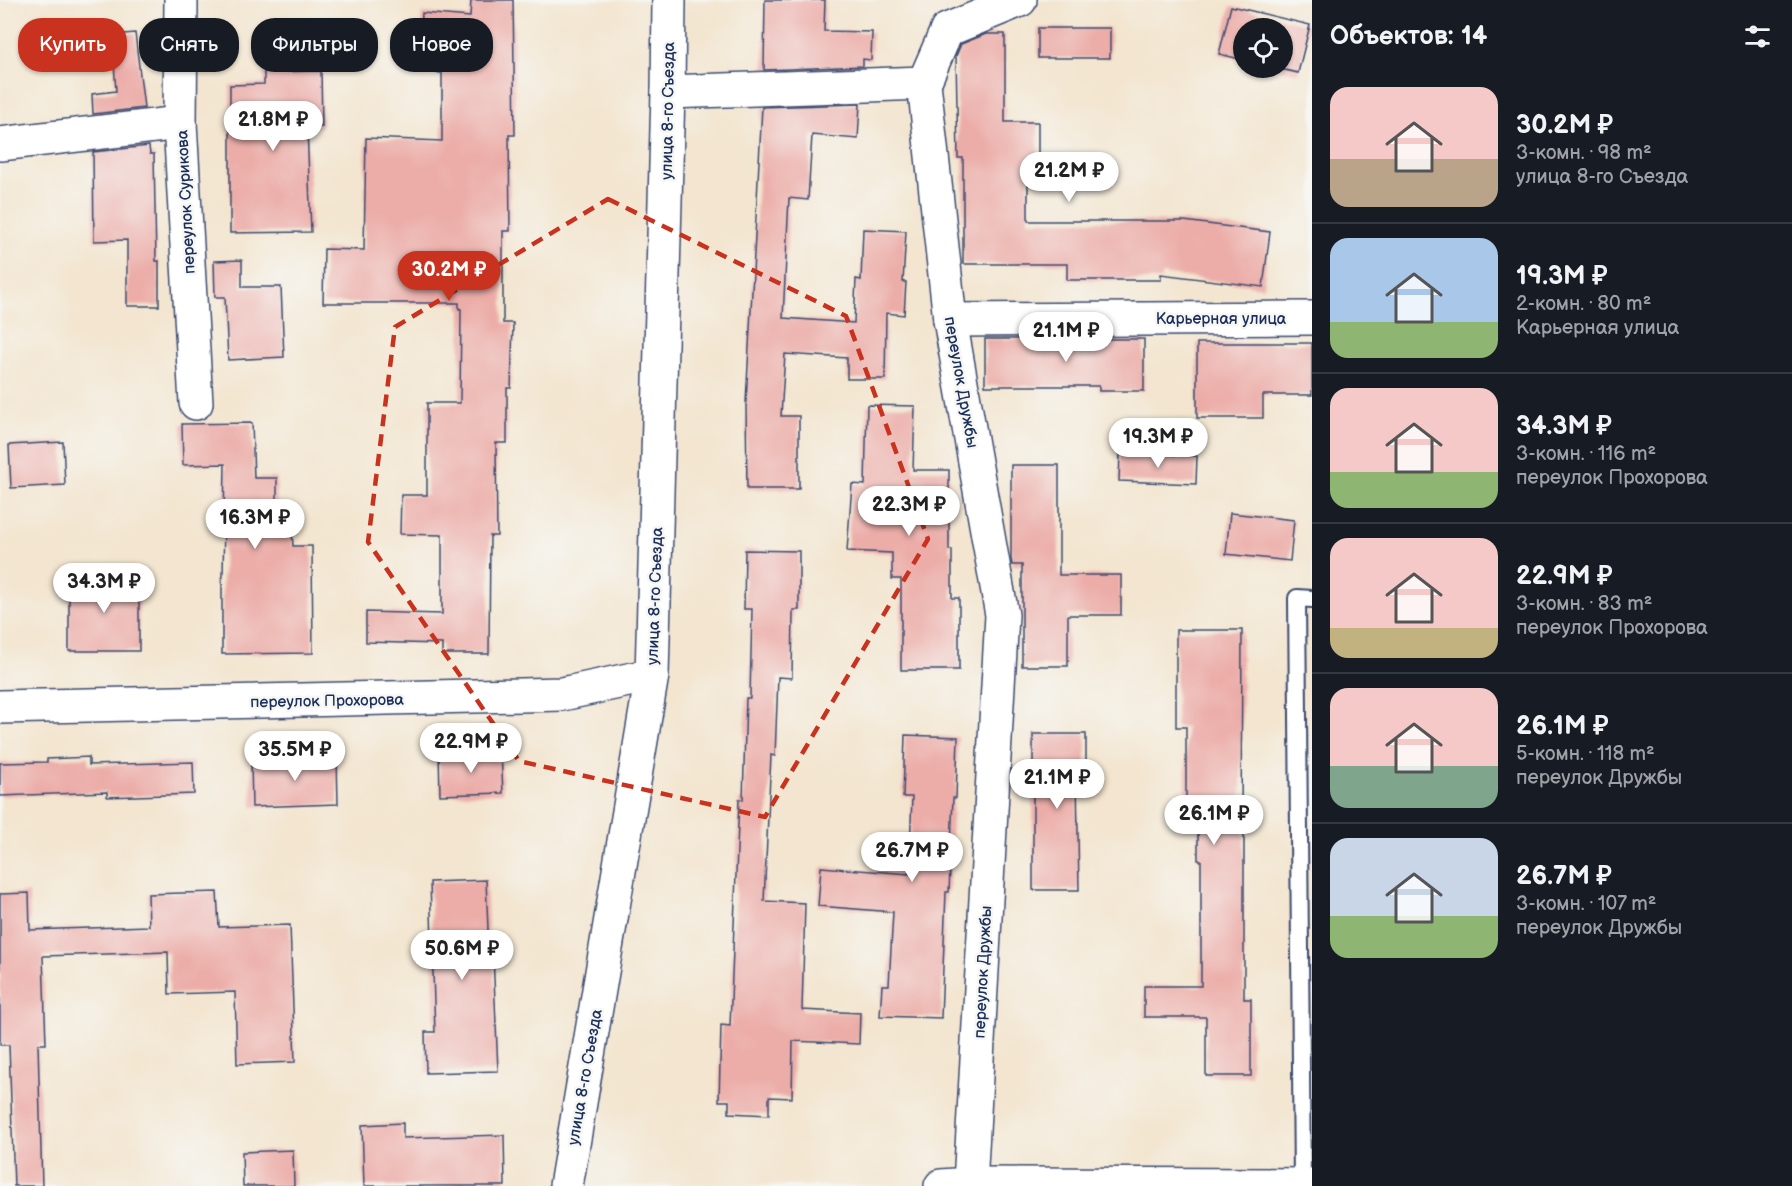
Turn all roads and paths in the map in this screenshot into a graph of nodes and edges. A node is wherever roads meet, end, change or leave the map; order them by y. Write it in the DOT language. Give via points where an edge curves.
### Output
graph roads {
  1 [pos="181,0"];
  2 [pos="669,0"];
  3 [pos="1020,0"];
  4 [pos="924,83"];
  5 [pos="668,92"];
  6 [pos="180,123"];
  7 [pos="0,144"];
  8 [pos="1312,318"];
  9 [pos="951,320"];
  10 [pos="196,403"];
  11 [pos="1312,599"];
  12 [pos="651,675"];
  13 [pos="0,707"];
  14 [pos="956,1185"];
  15 [pos="1307,1185"];
  16 [pos="566,1186"];
  1 -- 6 [label="street, переулок Сурикова"];
  2 -- 5 [label="street, улица 8-го Съезда"];
  3 -- 4 [label="street" via="946,30"];
  4 -- 5 [label="street"];
  4 -- 9 [label="street, переулок Дружбы"];
  5 -- 12 [label="street, улица 8-го Съезда"];
  6 -- 7 [label="street"];
  6 -- 10 [label="street, переулок Сурикова"];
  8 -- 9 [label="street, Карьерная улица"];
  9 -- 14 [label="street, переулок Дружбы" via="1002,615"];
  11 -- 15 [label="lane" via="1297,598"];
  12 -- 13 [label="street, переулок Прохорова" via="562,694"];
  12 -- 16 [label="street, улица 8-го Съезда"];
  14 -- 15 [label="street"];
}
